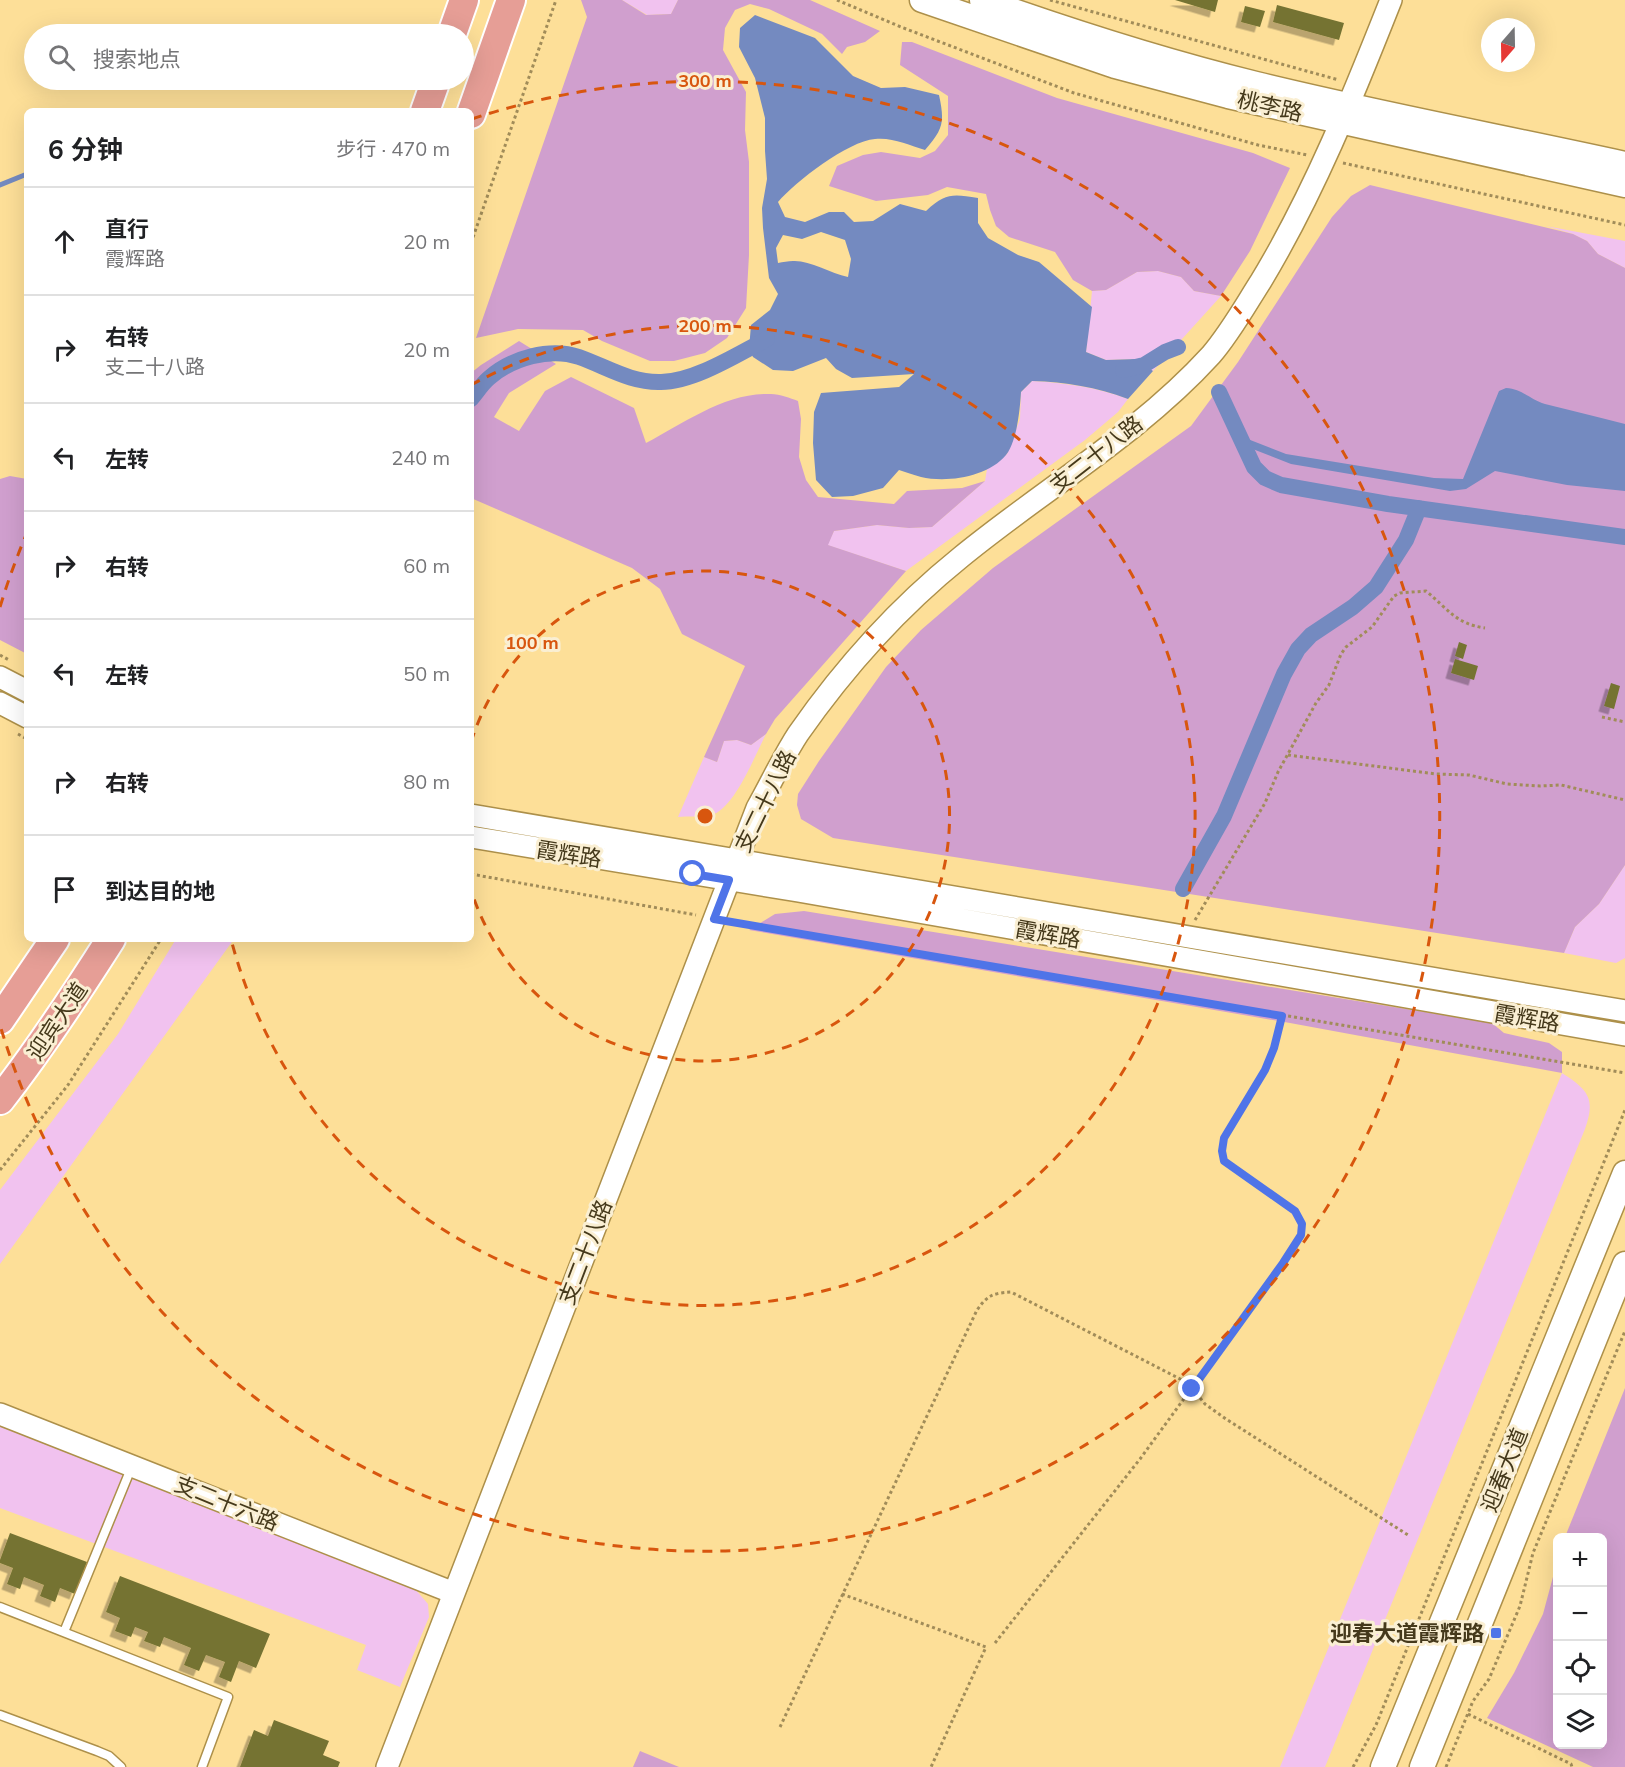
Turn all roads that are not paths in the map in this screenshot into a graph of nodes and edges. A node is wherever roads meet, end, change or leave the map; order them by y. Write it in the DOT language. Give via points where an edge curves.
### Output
graph roads {
  1 [pos="464,0"];
  2 [pos="922,0"];
  3 [pos="982,0"];
  4 [pos="1391,0"];
  5 [pos="510,2"];
  6 [pos="456,24"];
  7 [pos="432,90"];
  8 [pos="1349,103"];
  9 [pos="426,108"];
  10 [pos="473,108"];
  11 [pos="1625,164"];
  12 [pos="1625,185"];
  13 [pos="0,677"];
  14 [pos="24,689"];
  15 [pos="474,815"];
  16 [pos="474,838"];
  17 [pos="737,859"];
  18 [pos="729,880"];
  19 [pos="53,942"];
  20 [pos="109,942"];
  21 [pos="119,942"];
  22 [pos="1625,1011"];
  23 [pos="0,1020"];
  24 [pos="1625,1035"];
  25 [pos="47,1036"];
  26 [pos="0,1100"];
  27 [pos="1623,1183"];
  28 [pos="1625,1264"];
  29 [pos="0,1414"];
  30 [pos="132,1466"];
  31 [pos="454,1593"];
  32 [pos="0,1607"];
  33 [pos="64,1632"];
  34 [pos="0,1714"];
  35 [pos="121,1767"];
  36 [pos="202,1767"];
  37 [pos="387,1767"];
  38 [pos="1383,1767"];
  39 [pos="1422,1767"];
  1 -- 6 [label="highway"];
  2 -- 8 [label="main road, 桃李路" via="1115,66 1228,96"];
  3 -- 8 [label="main road, 桃李路" via="1155,57"];
  4 -- 8 [label="street, 支二十八路"];
  5 -- 10 [label="highway"];
  7 -- 9 [label="highway"];
  8 -- 11 [label="main road, 桃李路"];
  8 -- 12 [label="main road, 桃李路"];
  8 -- 17 [label="street, 支二十八路" via="1280,249 1213,352 1181,387 962,556 890,620 797,735 757,808"];
  13 -- 14 [label="street"];
  15 -- 17 [label="street, 霞辉路"];
  16 -- 18 [label="street, 霞辉路"];
  17 -- 18 [label="street, 支二十八路"];
  17 -- 22 [label="street, 霞辉路"];
  18 -- 24 [label="street, 霞辉路"];
  18 -- 31 [label="street, 支二十八路"];
  19 -- 23 [label="highway, 迎宾大道"];
  20 -- 25 [label="highway, 迎宾大道"];
  21 -- 25 [label="street"];
  25 -- 26 [label="highway, 迎宾大道"];
  27 -- 38 [label="main road, 迎春大道"];
  28 -- 39 [label="main road, 迎春大道"];
  29 -- 30 [label="street, 支二十六路"];
  30 -- 31 [label="street, 支二十六路"];
  30 -- 33 [label="lane"];
  31 -- 37 [label="street, 支二十八路"];
  32 -- 33 [label="lane"];
  33 -- 36 [label="lane" via="228,1697"];
  34 -- 35 [label="lane" via="97,1750"];
}
